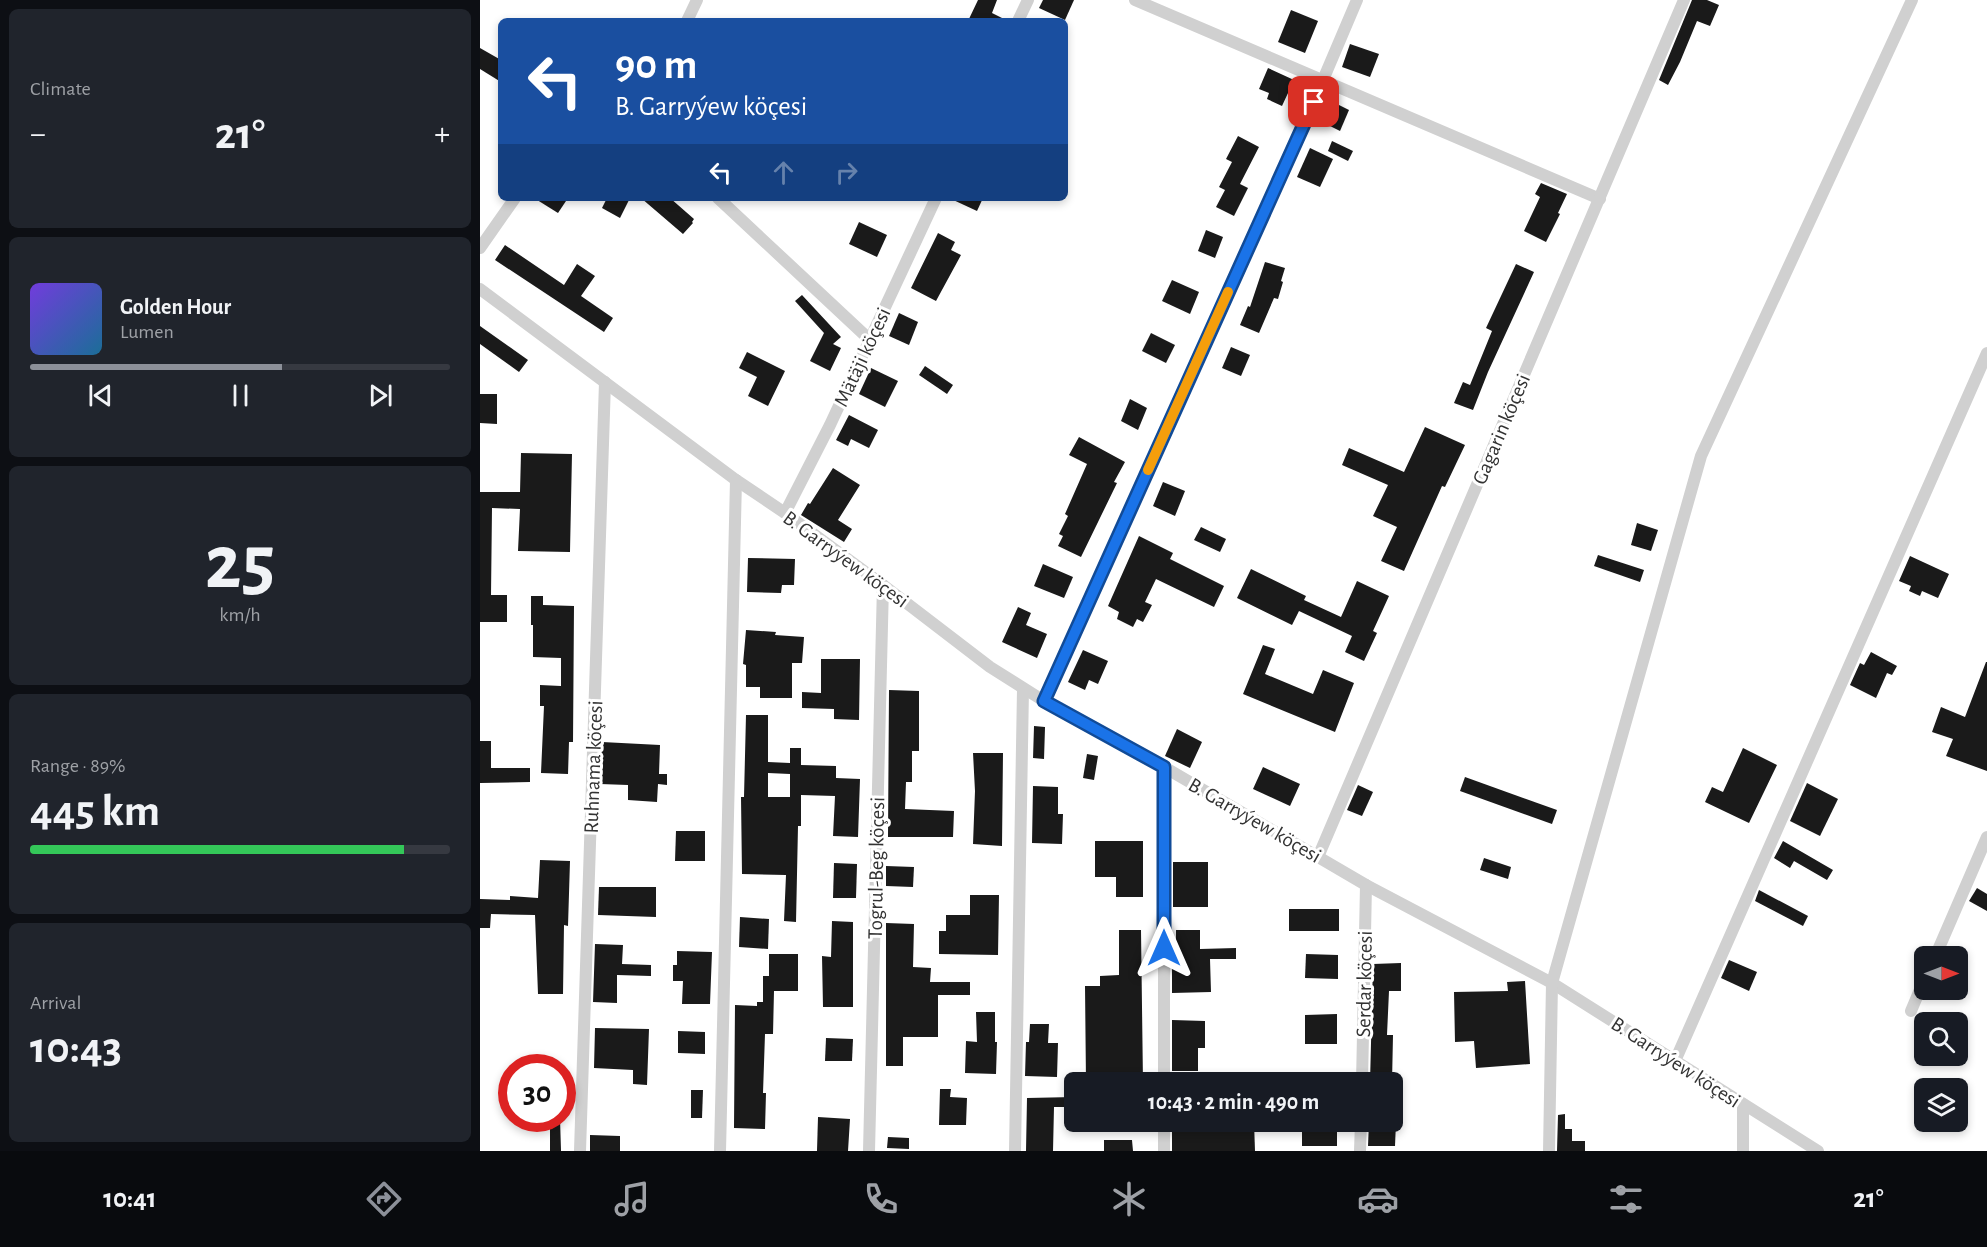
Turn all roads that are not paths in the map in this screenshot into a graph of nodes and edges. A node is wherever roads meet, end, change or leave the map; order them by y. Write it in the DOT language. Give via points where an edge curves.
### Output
graph roads {
  1 [pos="698,0"];
  2 [pos="1028,0"];
  3 [pos="1135,0"];
  4 [pos="1357,0"];
  5 [pos="1684,0"];
  6 [pos="1912,0"];
  7 [pos="689,18"];
  8 [pos="1019,18"];
  9 [pos="1323,80"];
  10 [pos="1600,199"];
  11 [pos="513,201"];
  12 [pos="721,201"];
  13 [pos="935,201"];
  14 [pos="480,248"];
  15 [pos="480,289"];
  16 [pos="870,340"];
  17 [pos="1987,353"];
  18 [pos="605,382"];
  19 [pos="736,480"];
  20 [pos="785,513"];
  21 [pos="884,585"];
  22 [pos="1023,688"];
  23 [pos="1044,701"];
  24 [pos="1164,767"];
  25 [pos="1987,837"];
  26 [pos="1318,857"];
  27 [pos="1366,885"];
  28 [pos="1940,946"];
  29 [pos="1552,983"];
  30 [pos="1916,1000"];
  31 [pos="1911,1011"];
  32 [pos="1675,1060"];
  33 [pos="1164,1072"];
  34 [pos="1362,1072"];
  35 [pos="1743,1104"];
  36 [pos="1164,1132"];
  37 [pos="1361,1132"];
  38 [pos="580,1151"];
  39 [pos="720,1151"];
  40 [pos="869,1151"];
  41 [pos="1015,1151"];
  42 [pos="1164,1151"];
  43 [pos="1360,1151"];
  44 [pos="1549,1151"];
  45 [pos="1743,1151"];
  46 [pos="1818,1151"];
  1 -- 7 [label="street"];
  2 -- 8 [label="street"];
  3 -- 9 [label="street"];
  4 -- 9 [label="street"];
  5 -- 10 [label="street, Gagarin köçesi"];
  6 -- 29 [label="street" via="1701,456"];
  9 -- 10 [label="street"];
  9 -- 23 [label="street"];
  10 -- 26 [label="street, Gagarin köçesi"];
  11 -- 14 [label="street"];
  12 -- 16 [label="street"];
  13 -- 16 [label="street, Mätäji köçesi"];
  15 -- 18 [label="street, B. Garryýew köçesi"];
  16 -- 20 [label="street, Mätäji köçesi"];
  17 -- 32 [label="street"];
  18 -- 19 [label="street, B. Garryýew köçesi"];
  18 -- 38 [label="street, Ruhnama köçesi"];
  19 -- 20 [label="street, B. Garryýew köçesi"];
  19 -- 39 [label="street"];
  20 -- 21 [label="street, B. Garryýew köçesi"];
  21 -- 22 [label="street, B. Garryýew köçesi"];
  21 -- 40 [label="street, Togrul-Beg köçesi"];
  22 -- 23 [label="street, B. Garryýew köçesi"];
  22 -- 41 [label="street"];
  23 -- 24 [label="street, B. Garryýew köçesi"];
  24 -- 26 [label="street, B. Garryýew köçesi"];
  24 -- 33 [label="street"];
  25 -- 28 [label="street"];
  26 -- 27 [label="street, B. Garryýew köçesi"];
  27 -- 29 [label="street, B. Garryýew köçesi"];
  27 -- 34 [label="street, Serdar köçesi"];
  29 -- 32 [label="street, B. Garryýew köçesi"];
  29 -- 44 [label="street"];
  30 -- 31 [label="street"];
  32 -- 35 [label="street, B. Garryýew köçesi"];
  35 -- 45 [label="street"];
  35 -- 46 [label="street, B. Garryýew köçesi"];
  36 -- 42 [label="street"];
  37 -- 43 [label="street"];
}
